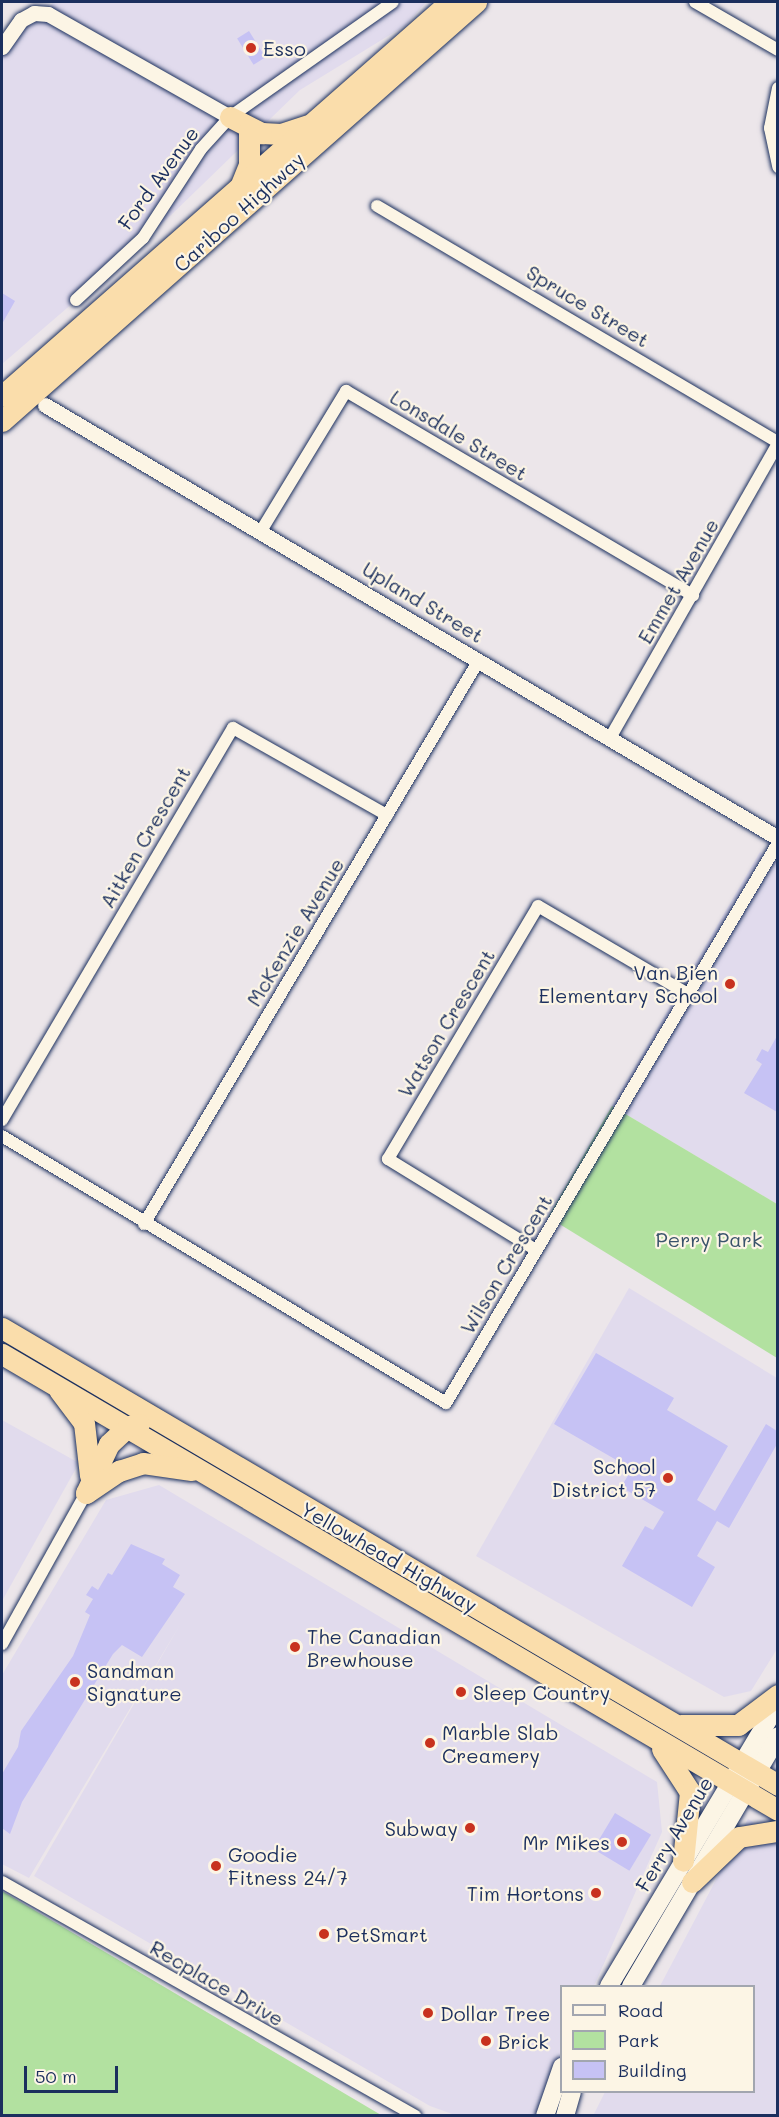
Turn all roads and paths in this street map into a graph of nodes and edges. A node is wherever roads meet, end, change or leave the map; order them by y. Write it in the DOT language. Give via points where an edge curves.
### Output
graph roads {
  1 [pos="393,2"];
  2 [pos="450,2"];
  3 [pos="476,2"];
  4 [pos="695,2"];
  5 [pos="2,47"];
  6 [pos="777,50"];
  7 [pos="777,88"];
  8 [pos="230,117"];
  9 [pos="314,123"];
  10 [pos="249,130"];
  11 [pos="777,167"];
  12 [pos="236,194"];
  13 [pos="377,206"];
  14 [pos="76,300"];
  15 [pos="2,396"];
  16 [pos="45,405"];
  17 [pos="2,421"];
  18 [pos="777,443"];
  19 [pos="261,531"];
  20 [pos="693,596"];
  21 [pos="479,660"];
  22 [pos="610,738"];
  23 [pos="387,815"];
  24 [pos="777,840"];
  25 [pos="688,994"];
  26 [pos="2,1120"];
  27 [pos="2,1136"];
  28 [pos="144,1224"];
  29 [pos="536,1250"];
  30 [pos="2,1328"];
  31 [pos="2,1354"];
  32 [pos="54,1382"];
  33 [pos="128,1426"];
  34 [pos="194,1443"];
  35 [pos="210,1475"];
  36 [pos="88,1486"];
  37 [pos="2,1644"];
  38 [pos="777,1695"];
  39 [pos="777,1704"];
  40 [pos="676,1725"];
  41 [pos="777,1736"];
  42 [pos="652,1738"];
  43 [pos="749,1768"];
  44 [pos="777,1785"];
  45 [pos="738,1787"];
  46 [pos="777,1810"];
  47 [pos="777,1830"];
  48 [pos="683,1861"];
  49 [pos="2,1882"];
  50 [pos="692,1882"];
  51 [pos="610,1985"];
  52 [pos="632,1985"];
  53 [pos="560,2070"];
  54 [pos="571,2093"];
  55 [pos="415,2115"];
  56 [pos="544,2115"];
  57 [pos="565,2115"];
  1 -- 8 [label="street, Ford Avenue"];
  2 -- 9 [label="highway, Cariboo Highway"];
  3 -- 17 [label="highway, Cariboo Highway"];
  4 -- 6 [label="street"];
  5 -- 8 [label="street" via="11,31 34,13 59,20"];
  7 -- 11 [label="street" via="770,128"];
  8 -- 10 [label="highway"];
  8 -- 14 [label="street, Ford Avenue" via="201,149 142,238"];
  9 -- 10 [label="highway" via="281,134"];
  9 -- 12 [label="highway, Cariboo Highway"];
  10 -- 12 [label="highway" via="249,165"];
  12 -- 15 [label="highway, Cariboo Highway"];
  13 -- 18 [label="street, Spruce Street"];
  16 -- 19 [label="street, Upland Street"];
  18 -- 20 [label="street, Emmet Avenue"];
  19 -- 20 [label="street, Lonsdale Street" via="346,391"];
  19 -- 21 [label="street, Upland Street"];
  20 -- 22 [label="street, Emmet Avenue"];
  21 -- 22 [label="street, Upland Street"];
  21 -- 23 [label="street, McKenzie Avenue"];
  22 -- 24 [label="street, Upland Street"];
  23 -- 26 [label="street, Aitken Crescent" via="233,728"];
  23 -- 28 [label="street, McKenzie Avenue"];
  24 -- 25 [label="street, Wilson Crescent"];
  25 -- 29 [label="street, Wilson Crescent"];
  25 -- 29 [label="street, Watson Crescent" via="538,906 388,1159"];
  27 -- 28 [label="street"];
  28 -- 29 [label="street, Wilson Crescent" via="446,1403"];
  30 -- 34 [label="highway, Yellowhead Highway"];
  31 -- 32 [label="highway, Yellowhead Highway"];
  32 -- 33 [label="highway, Yellowhead Highway"];
  32 -- 36 [label="highway" via="84,1423"];
  33 -- 34 [label="highway" via="143,1424"];
  33 -- 35 [label="highway, Yellowhead Highway"];
  33 -- 36 [label="highway" via="109,1444"];
  34 -- 40 [label="highway, Yellowhead Highway"];
  35 -- 36 [label="highway" via="143,1463"];
  35 -- 42 [label="highway, Yellowhead Highway"];
  36 -- 37 [label="street"];
  38 -- 40 [label="highway" via="738,1725"];
  39 -- 43 [label="main road, Ferry Avenue"];
  40 -- 43 [label="highway, Yellowhead Highway"];
  41 -- 43 [label="main road, Ferry Avenue"];
  42 -- 45 [label="highway, Yellowhead Highway"];
  42 -- 48 [label="highway" via="681,1770 690,1792"];
  43 -- 44 [label="highway, Yellowhead Highway"];
  43 -- 45 [label="main road, Ferry Avenue"];
  45 -- 46 [label="highway, Yellowhead Highway"];
  45 -- 48 [label="main road, Ferry Avenue"];
  45 -- 50 [label="main road, Ferry Avenue"];
  47 -- 50 [label="highway" via="739,1836"];
  48 -- 51 [label="main road, Ferry Avenue"];
  49 -- 55 [label="street, Recplace Drive"];
  50 -- 52 [label="main road, Ferry Avenue"];
  53 -- 56 [label="main road"];
  54 -- 57 [label="main road"];
}
